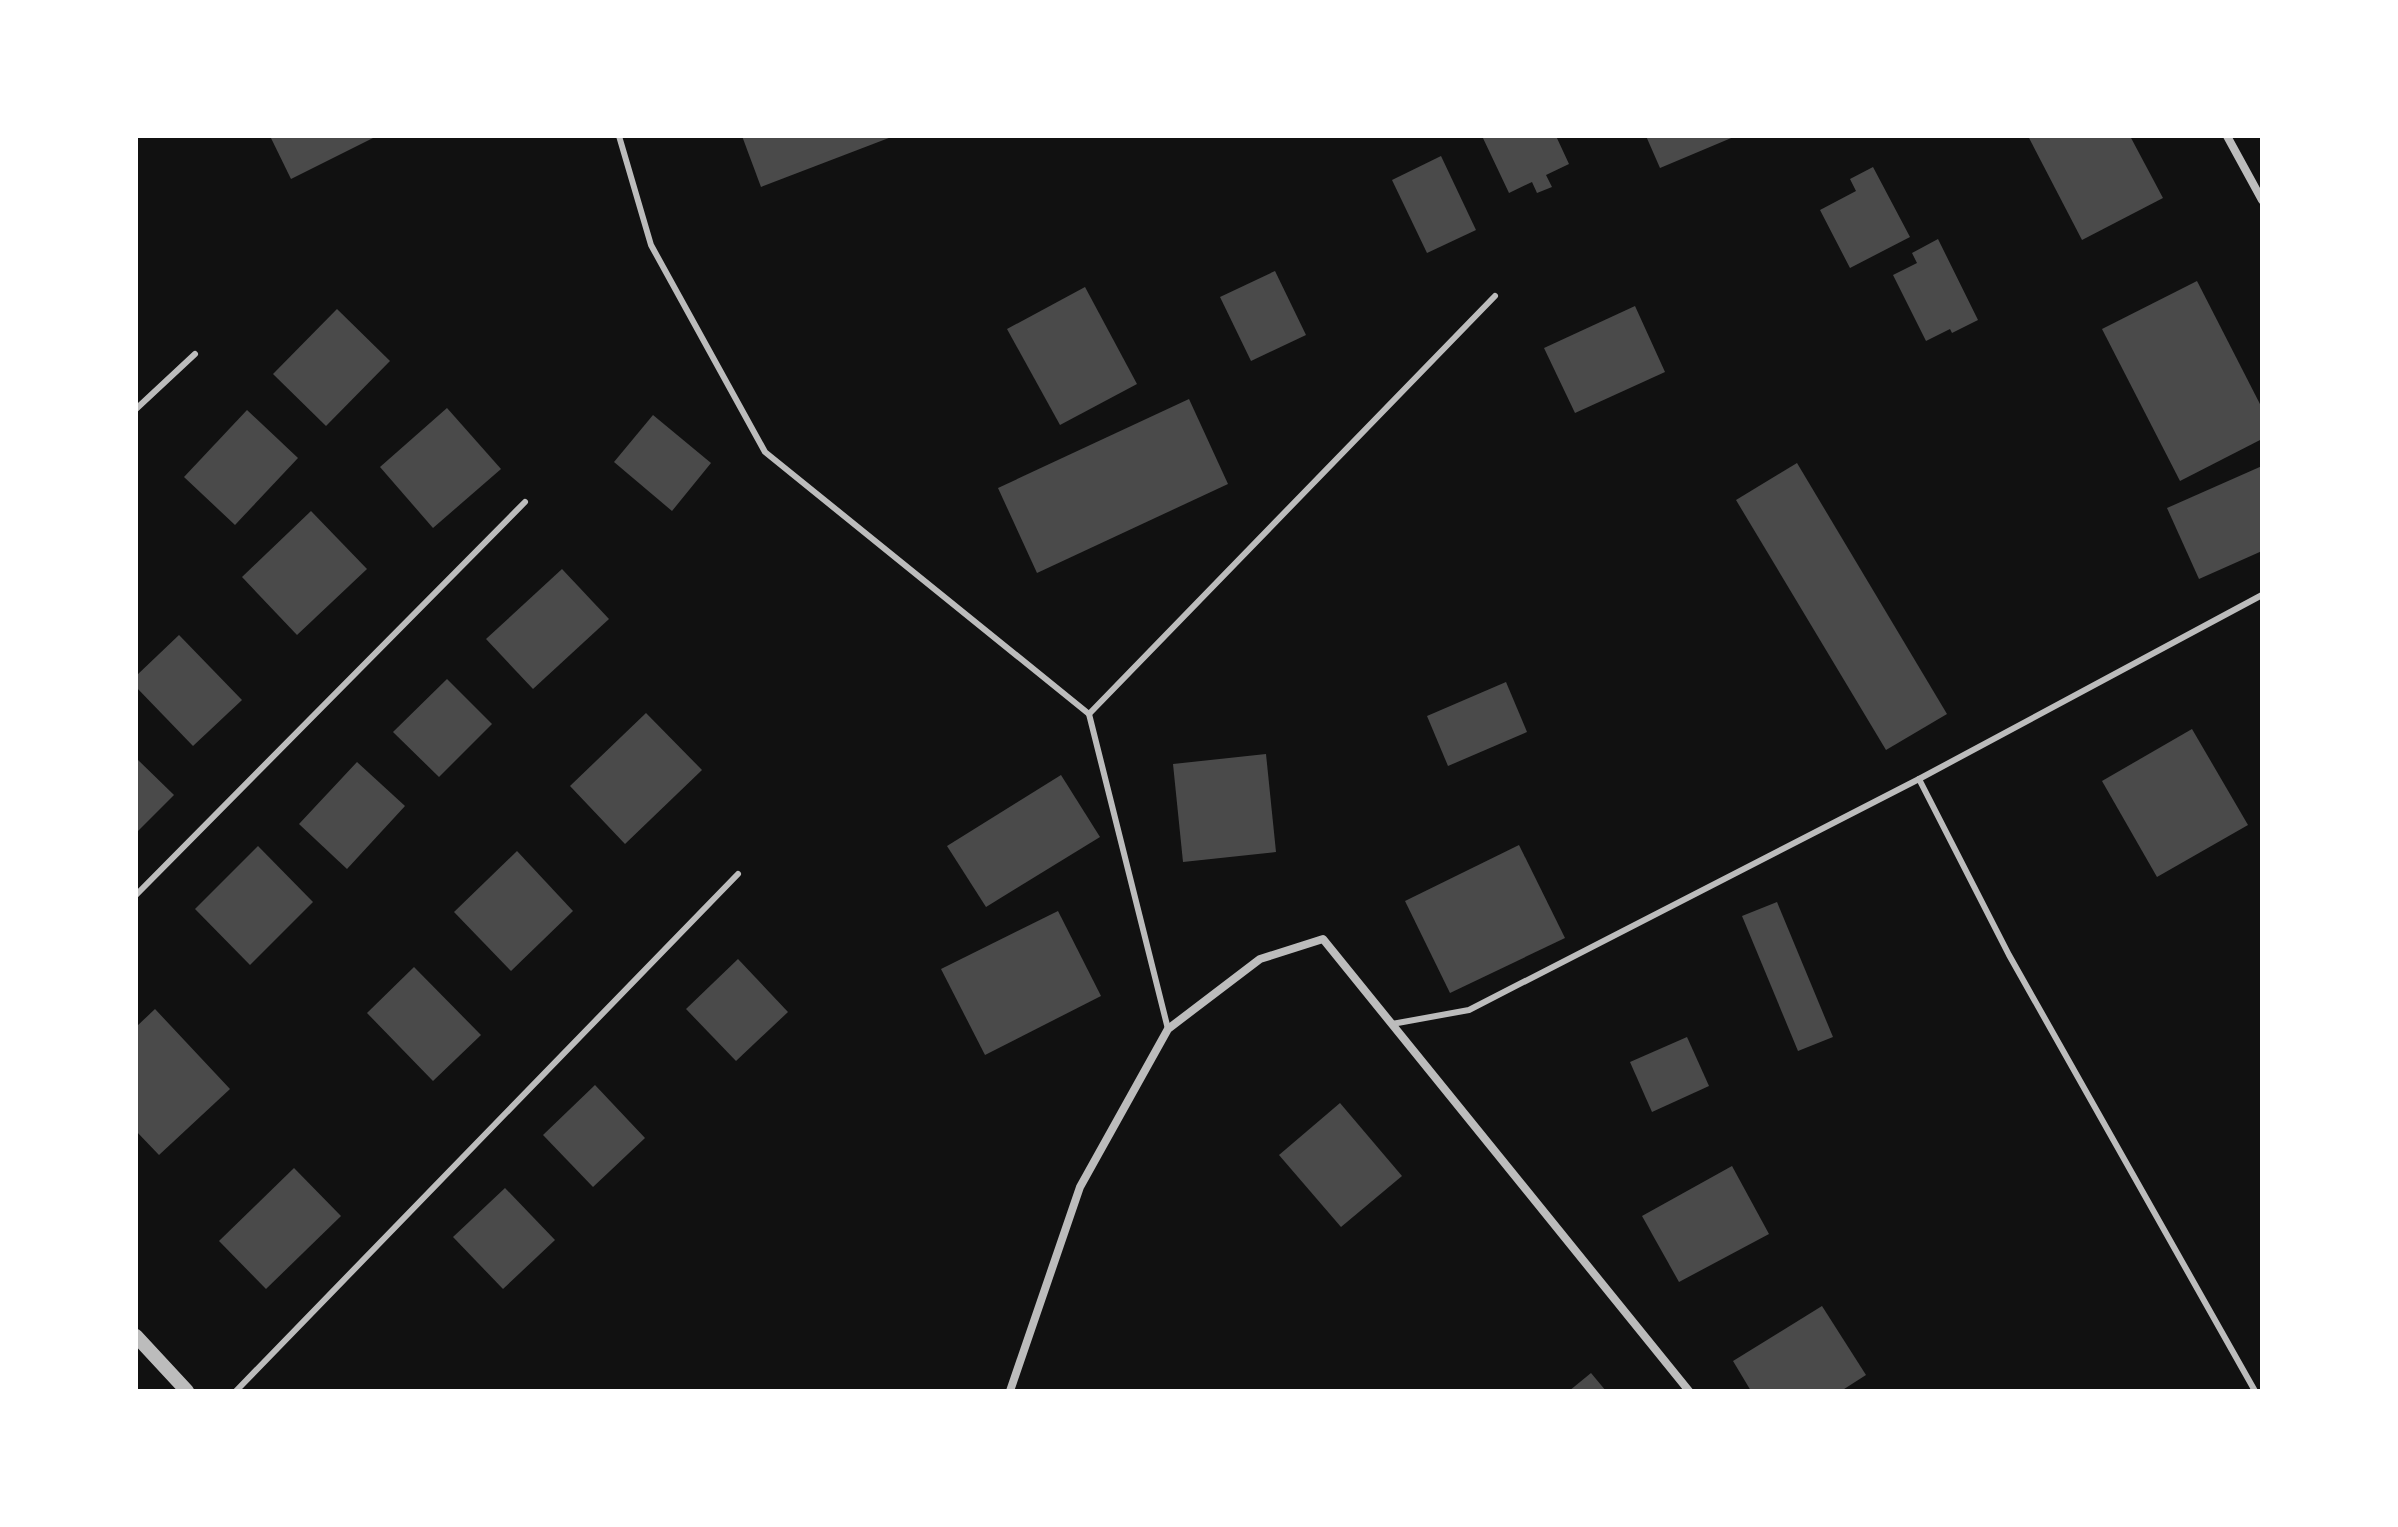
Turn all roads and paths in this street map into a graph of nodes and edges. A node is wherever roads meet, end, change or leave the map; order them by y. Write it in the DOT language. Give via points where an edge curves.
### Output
graph roads {
  1 [pos="619,136"];
  2 [pos="2227,136"];
  3 [pos="2262,200"];
  4 [pos="1495,296"];
  5 [pos="195,354"];
  6 [pos="136,409"];
  7 [pos="525,502"];
  8 [pos="2262,595"];
  9 [pos="1089,714"];
  10 [pos="1919,779"];
  11 [pos="738,874"];
  12 [pos="136,895"];
  13 [pos="1392,1024"];
  14 [pos="1168,1029"];
  15 [pos="136,1336"];
  16 [pos="187,1391"];
  17 [pos="236,1391"];
  18 [pos="1010,1391"];
  19 [pos="1689,1391"];
  20 [pos="2255,1391"];
  1 -- 9 [label="lane" via="651,245 765,452"];
  2 -- 3 [label="street"];
  4 -- 9 [label="lane"];
  5 -- 6 [label="lane"];
  7 -- 12 [label="lane"];
  8 -- 10 [label="lane"];
  9 -- 14 [label="lane"];
  10 -- 13 [label="lane" via="1469,1010"];
  10 -- 20 [label="lane" via="2009,955"];
  11 -- 17 [label="lane"];
  13 -- 14 [label="street" via="1323,939 1260,959"];
  13 -- 19 [label="street"];
  14 -- 18 [label="street" via="1080,1187"];
  15 -- 16 [label="street"];
}
